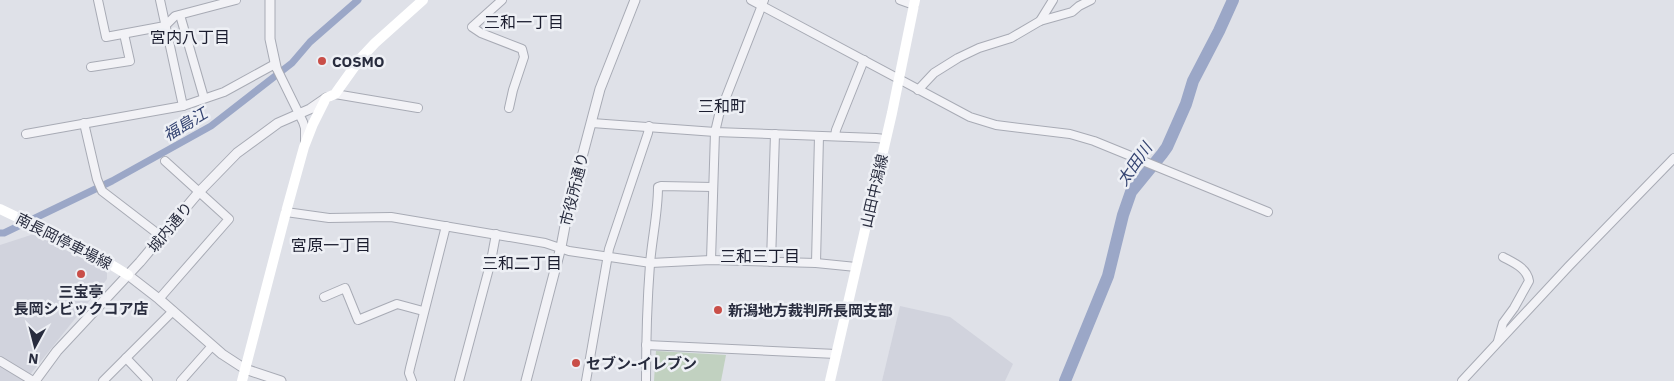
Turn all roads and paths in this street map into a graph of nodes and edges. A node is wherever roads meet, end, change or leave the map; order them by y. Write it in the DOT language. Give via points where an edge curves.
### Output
graph roads {
  1 [pos="98,0"];
  2 [pos="160,0"];
  3 [pos="236,0"];
  4 [pos="270,0"];
  5 [pos="423,0"];
  6 [pos="502,0"];
  7 [pos="635,0"];
  8 [pos="752,0"];
  9 [pos="900,0"];
  10 [pos="1053,0"];
  11 [pos="1091,0"];
  12 [pos="763,3"];
  13 [pos="914,3"];
  14 [pos="180,14"];
  15 [pos="1040,21"];
  16 [pos="165,26"];
  17 [pos="124,34"];
  18 [pos="864,60"];
  19 [pos="276,65"];
  20 [pos="90,67"];
  21 [pos="899,78"];
  22 [pos="918,90"];
  23 [pos="330,96"];
  24 [pos="204,98"];
  25 [pos="183,106"];
  26 [pos="418,108"];
  27 [pos="509,108"];
  28 [pos="298,113"];
  29 [pos="592,123"];
  30 [pos="84,124"];
  31 [pos="649,126"];
  32 [pos="715,132"];
  33 [pos="26,134"];
  34 [pos="775,134"];
  35 [pos="819,136"];
  36 [pos="835,136"];
  37 [pos="885,139"];
  38 [pos="304,147"];
  39 [pos="1674,158"];
  40 [pos="165,161"];
  41 [pos="713,187"];
  42 [pos="199,192"];
  43 [pos="0,209"];
  44 [pos="286,212"];
  45 [pos="1268,212"];
  46 [pos="446,226"];
  47 [pos="496,234"];
  48 [pos="162,237"];
  49 [pos="560,247"];
  50 [pos="608,257"];
  51 [pos="1504,258"];
  52 [pos="711,260"];
  53 [pos="650,262"];
  54 [pos="771,262"];
  55 [pos="816,264"];
  56 [pos="856,267"];
  57 [pos="128,275"];
  58 [pos="324,297"];
  59 [pos="159,298"];
  60 [pos="424,310"];
  61 [pos="173,311"];
  62 [pos="1498,344"];
  63 [pos="646,345"];
  64 [pos="212,346"];
  65 [pos="836,354"];
  66 [pos="126,358"];
  67 [pos="0,361"];
  68 [pos="245,369"];
  69 [pos="34,381"];
  70 [pos="103,381"];
  71 [pos="148,381"];
  72 [pos="181,381"];
  73 [pos="242,381"];
  74 [pos="281,381"];
  75 [pos="412,381"];
  76 [pos="459,381"];
  77 [pos="526,381"];
  78 [pos="586,381"];
  79 [pos="646,381"];
  80 [pos="830,381"];
  81 [pos="1462,381"];
  1 -- 17 [label="street" via="106,37"];
  2 -- 16 [label="street"];
  3 -- 14 [label="street"];
  4 -- 19 [label="street" via="270,39"];
  5 -- 23 [label="main road" via="375,43"];
  6 -- 27 [label="street" via="472,27 481,34 522,49 524,57"];
  7 -- 29 [label="street, 市役所通り" via="600,88"];
  8 -- 12 [label="street"];
  9 -- 13 [label="street"];
  10 -- 15 [label="street"];
  11 -- 15 [label="street" via="1072,12"];
  12 -- 18 [label="street"];
  12 -- 32 [label="street"];
  13 -- 21 [label="main road, 山田中潟線"];
  14 -- 16 [label="street"];
  14 -- 24 [label="street"];
  15 -- 22 [label="street" via="1011,38 958,58 934,73"];
  16 -- 17 [label="street"];
  16 -- 25 [label="street"];
  17 -- 20 [label="street" via="130,61"];
  18 -- 21 [label="street"];
  18 -- 36 [label="street"];
  19 -- 24 [label="street" via="224,92"];
  19 -- 28 [label="street"];
  21 -- 22 [label="street"];
  21 -- 37 [label="main road, 山田中潟線"];
  22 -- 45 [label="street" via="970,118 1070,134 1110,147"];
  23 -- 26 [label="street"];
  23 -- 28 [label="street, 城内通り"];
  23 -- 38 [label="main road"];
  24 -- 25 [label="street"];
  25 -- 30 [label="street"];
  28 -- 38 [label="street" via="305,128"];
  28 -- 42 [label="street, 城内通り" via="237,152"];
  29 -- 31 [label="street"];
  29 -- 49 [label="street, 市役所通り"];
  30 -- 33 [label="street"];
  30 -- 48 [label="street" via="102,191"];
  31 -- 32 [label="street"];
  31 -- 50 [label="street"];
  32 -- 34 [label="street"];
  32 -- 41 [label="street"];
  34 -- 35 [label="street"];
  34 -- 54 [label="street"];
  35 -- 36 [label="street"];
  35 -- 55 [label="street"];
  36 -- 37 [label="street"];
  37 -- 56 [label="main road, 山田中潟線"];
  38 -- 44 [label="main road"];
  39 -- 62 [label="street"];
  40 -- 42 [label="street"];
  41 -- 52 [label="street"];
  41 -- 53 [label="street" via="658,187"];
  42 -- 48 [label="street, 城内通り"];
  42 -- 59 [label="street" via="229,219"];
  43 -- 57 [label="main road, 南長岡停車場線" via="92,253"];
  44 -- 46 [label="street" via="329,218 391,217"];
  44 -- 68 [label="main road"];
  46 -- 47 [label="street"];
  46 -- 60 [label="street"];
  47 -- 49 [label="street"];
  47 -- 76 [label="street"];
  48 -- 57 [label="street, 城内通り"];
  49 -- 50 [label="street"];
  49 -- 77 [label="street, 市役所通り"];
  50 -- 53 [label="street"];
  50 -- 78 [label="street"];
  51 -- 62 [label="street" via="1523,270 1530,280 1502,323"];
  52 -- 53 [label="street"];
  52 -- 54 [label="street"];
  53 -- 63 [label="street"];
  54 -- 55 [label="street"];
  55 -- 56 [label="street"];
  56 -- 65 [label="main road, 山田中潟線"];
  57 -- 59 [label="street"];
  57 -- 69 [label="street, 城内通り"];
  58 -- 60 [label="street" via="345,288 358,320 396,304"];
  59 -- 61 [label="street"];
  60 -- 75 [label="street" via="409,373"];
  61 -- 64 [label="street"];
  61 -- 66 [label="street"];
  62 -- 81 [label="street"];
  63 -- 65 [label="street"];
  63 -- 79 [label="street"];
  64 -- 68 [label="street"];
  64 -- 72 [label="street"];
  65 -- 80 [label="main road, 山田中潟線"];
  66 -- 70 [label="street"];
  66 -- 71 [label="street"];
  67 -- 69 [label="street"];
  68 -- 73 [label="main road"];
  68 -- 74 [label="street"];
}
